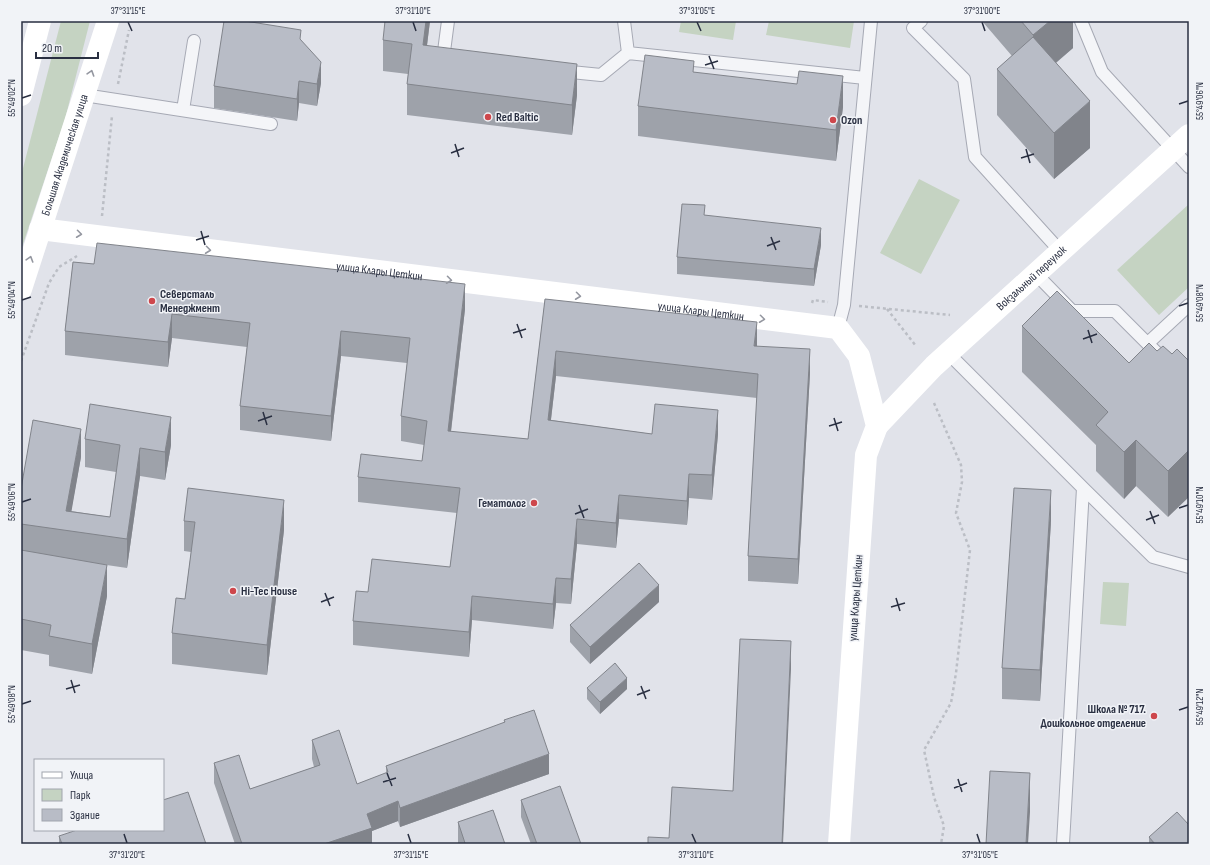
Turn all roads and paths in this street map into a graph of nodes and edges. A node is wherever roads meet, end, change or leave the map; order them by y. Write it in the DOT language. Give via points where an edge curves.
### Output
graph roads {
  1 [pos="40,21"];
  2 [pos="108,21"];
  3 [pos="448,21"];
  4 [pos="624,21"];
  5 [pos="871,21"];
  6 [pos="1081,21"];
  7 [pos="914,23"];
  8 [pos="130,28"];
  9 [pos="194,41"];
  10 [pos="628,53"];
  11 [pos="459,60"];
  12 [pos="546,70"];
  13 [pos="865,78"];
  14 [pos="21,95"];
  15 [pos="84,95"];
  16 [pos="115,100"];
  17 [pos="183,110"];
  18 [pos="271,124"];
  19 [pos="1189,135"];
  20 [pos="1173,150"];
  21 [pos="1189,167"];
  22 [pos="40,229"];
  23 [pos="100,237"];
  24 [pos="1061,252"];
  25 [pos="84,254"];
  26 [pos="1036,274"];
  27 [pos="21,289"];
  28 [pos="844,305"];
  29 [pos="1189,305"];
  30 [pos="886,309"];
  31 [pos="950,315"];
  32 [pos="810,324"];
  33 [pos="838,328"];
  34 [pos="1148,343"];
  35 [pos="916,346"];
  36 [pos="948,354"];
  37 [pos="21,361"];
  38 [pos="1168,364"];
  39 [pos="934,403"];
  40 [pos="877,426"];
  41 [pos="1083,488"];
  42 [pos="1189,567"];
  43 [pos="839,844"];
  44 [pos="941,844"];
  45 [pos="1063,844"];
  1 -- 14 [label="street"];
  15 -- 2 [label="street, Большая Академическая улица, one-way"];
  3 -- 11 [label="lane" via="443,59"];
  4 -- 10 [label="lane"];
  5 -- 13 [label="lane"];
  6 -- 20 [label="lane" via="1102,72"];
  7 -- 24 [label="lane" via="964,79 975,157"];
  8 -- 16 [label="path"];
  9 -- 17 [label="lane"];
  10 -- 12 [label="lane" via="601,75"];
  10 -- 13 [label="lane"];
  13 -- 28 [label="lane"];
  15 -- 16 [label="lane"];
  15 -- 22 [label="street, Большая Академическая улица"];
  16 -- 17 [label="lane"];
  16 -- 23 [label="path" via="110,121"];
  17 -- 18 [label="lane"];
  19 -- 20 [label="street, Вокзальный переулок"];
  20 -- 21 [label="lane"];
  20 -- 24 [label="street, Вокзальный переулок"];
  22 -- 23 [label="street, улица Клары Цеткин, one-way"];
  27 -- 22 [label="street, Большая Академическая улица, one-way"];
  23 -- 32 [label="street, улица Клары Цеткин, one-way"];
  24 -- 26 [label="street, Вокзальный переулок"];
  25 -- 37 [label="path" via="59,266 49,283"];
  26 -- 34 [label="lane" via="1072,311 1115,311"];
  26 -- 36 [label="street, Вокзальный переулок"];
  28 -- 30 [label="path"];
  28 -- 32 [label="path" via="812,300"];
  28 -- 33 [label="lane"];
  29 -- 34 [label="lane"];
  30 -- 31 [label="path"];
  30 -- 35 [label="path"];
  32 -- 33 [label="street, улица Клары Цеткин"];
  33 -- 40 [label="street" via="859,356"];
  34 -- 38 [label="lane"];
  36 -- 40 [label="street, Вокзальный переулок"];
  36 -- 41 [label="lane"];
  39 -- 44 [label="path" via="961,465 962,482 956,513 970,550 951,703 924,750 934,797 944,826"];
  40 -- 43 [label="street, улица Клары Цеткин" via="866,455"];
  41 -- 42 [label="lane" via="1153,557"];
  41 -- 45 [label="lane"];
}
